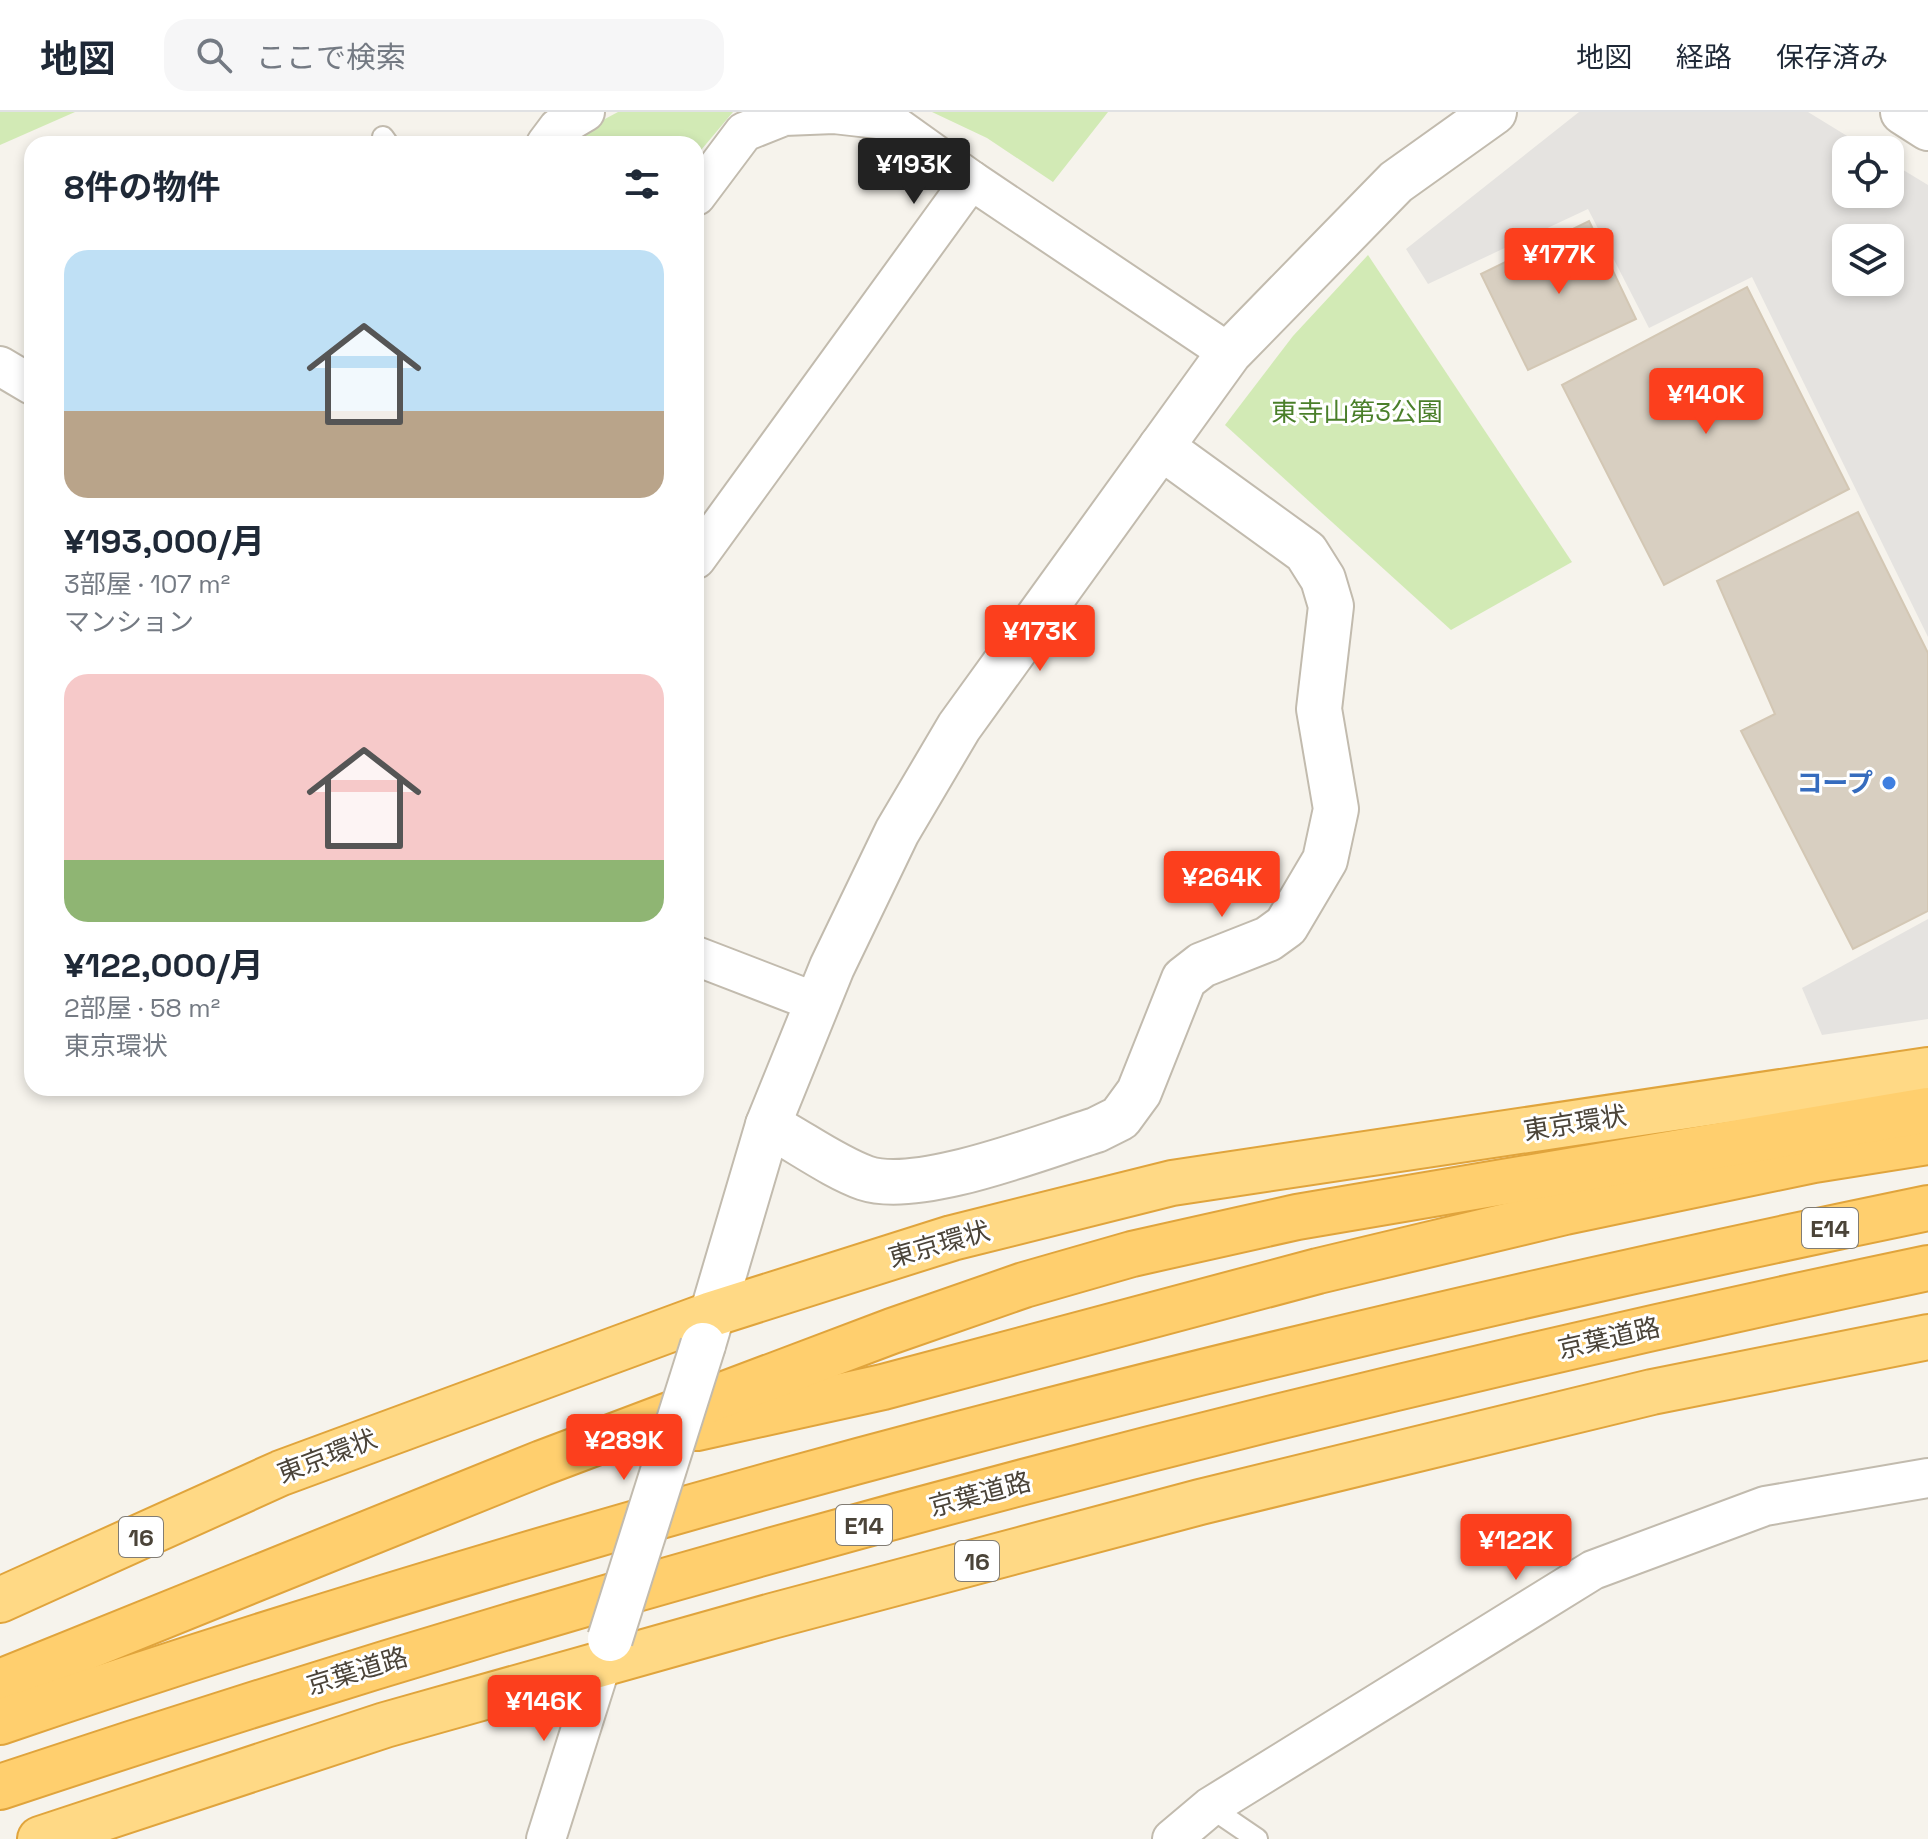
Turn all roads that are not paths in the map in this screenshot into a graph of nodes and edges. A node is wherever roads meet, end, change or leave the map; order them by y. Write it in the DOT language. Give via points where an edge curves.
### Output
graph roads {
  1 [pos="585,112"];
  2 [pos="1494,112"];
  3 [pos="1903,112"];
  4 [pos="1928,128"];
  5 [pos="552,136"];
  6 [pos="971,180"];
  7 [pos="704,185"];
  8 [pos="1229,353"];
  9 [pos="0,366"];
  10 [pos="24,380"];
  11 [pos="1161,447"];
  12 [pos="704,548"];
  13 [pos="704,959"];
  14 [pos="818,1003"];
  15 [pos="1928,1070"];
  16 [pos="1928,1110"];
  17 [pos="768,1125"];
  18 [pos="1928,1142"];
  19 [pos="1928,1208"];
  20 [pos="1928,1268"];
  21 [pos="708,1330"];
  22 [pos="1928,1337"];
  23 [pos="542,1463"];
  24 [pos="1928,1478"];
  25 [pos="0,1600"];
  26 [pos="606,1652"];
  27 [pos="0,1682"];
  28 [pos="0,1722"];
  29 [pos="0,1787"];
  30 [pos="1210,1807"];
  31 [pos="40,1839"];
  32 [pos="546,1839"];
  33 [pos="1172,1839"];
  34 [pos="1257,1839"];
  1 -- 5 [label="street"];
  2 -- 8 [label="street" via="1396,182"];
  3 -- 4 [label="street"];
  6 -- 7 [label="street" via="887,120 834,114 784,116 744,132"];
  6 -- 8 [label="street"];
  6 -- 12 [label="street"];
  8 -- 11 [label="street"];
  9 -- 10 [label="street"];
  11 -- 14 [label="street" via="959,727 897,832"];
  11 -- 17 [label="street" via="1306,552 1323,579 1331,606 1319,709 1336,809 1325,860 1286,926 1268,939 1202,965 1184,979 1139,1092 1120,1118 1096,1130 925,1180 894,1181 866,1178"];
  13 -- 14 [label="street"];
  14 -- 17 [label="street"];
  15 -- 21 [label="highway, 東京環状 / 16" via="1172,1183 952,1238"];
  16 -- 23 [label="highway" via="1297,1217 1132,1254 892,1331"];
  17 -- 21 [label="street"];
  18 -- 23 [label="highway" via="1565,1212 1318,1271 883,1387"];
  19 -- 28 [label="highway, E14" via="1380,1329 797,1477 247,1638"];
  20 -- 29 [label="highway, 京葉道路 / E14" via="1393,1388 838,1531 554,1610"];
  21 -- 25 [label="highway, 東京環状 / 16" via="281,1473"];
  21 -- 26 [label="street, bridge"];
  22 -- 26 [label="highway, 16" via="1652,1392"];
  23 -- 27 [label="highway"];
  24 -- 30 [label="street" via="1765,1506 1593,1570"];
  26 -- 31 [label="highway, 16"];
  26 -- 32 [label="street"];
  30 -- 33 [label="street"];
  30 -- 34 [label="lane"];
}
